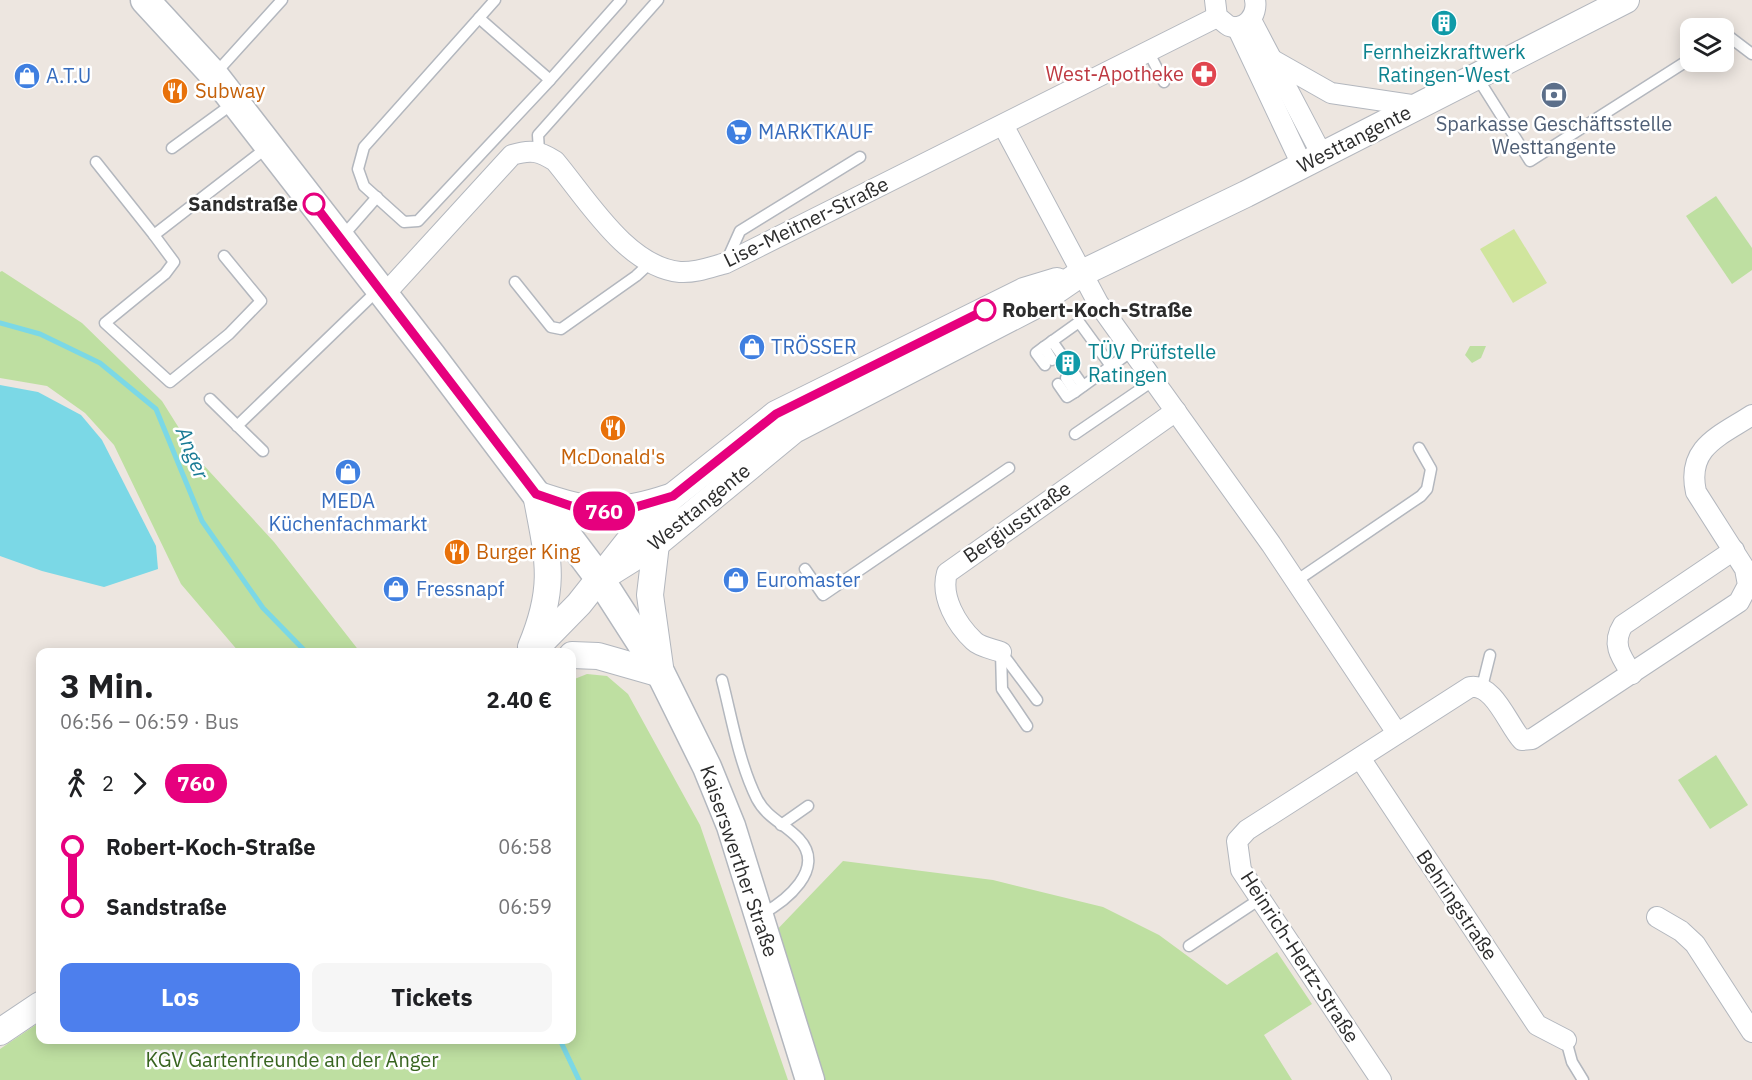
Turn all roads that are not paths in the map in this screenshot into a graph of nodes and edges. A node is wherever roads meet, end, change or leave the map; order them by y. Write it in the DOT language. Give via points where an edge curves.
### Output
graph roads {
  1 [pos="145,0"];
  2 [pos="282,0"];
  3 [pos="495,0"];
  4 [pos="621,0"];
  5 [pos="658,0"];
  6 [pos="1626,0"];
  7 [pos="1216,8"];
  8 [pos="1252,10"];
  9 [pos="479,18"];
  10 [pos="1734,40"];
  11 [pos="1149,53"];
  12 [pos="1752,54"];
  13 [pos="1271,59"];
  14 [pos="1680,65"];
  15 [pos="214,75"];
  16 [pos="1477,76"];
  17 [pos="550,80"];
  18 [pos="1164,82"];
  19 [pos="235,102"];
  20 [pos="1418,106"];
  21 [pos="1003,125"];
  22 [pos="269,146"];
  23 [pos="172,148"];
  24 [pos="539,151"];
  25 [pos="860,157"];
  26 [pos="1312,160"];
  27 [pos="96,162"];
  28 [pos="377,197"];
  29 [pos="154,235"];
  30 [pos="340,238"];
  31 [pos="224,256"];
  32 [pos="650,263"];
  33 [pos="726,263"];
  34 [pos="1080,274"];
  35 [pos="515,282"];
  36 [pos="382,292"];
  37 [pos="1132,351"];
  38 [pos="1053,360"];
  39 [pos="1111,366"];
  40 [pos="1154,380"];
  41 [pos="1079,389"];
  42 [pos="210,399"];
  43 [pos="1176,411"];
  44 [pos="1752,415"];
  45 [pos="237,426"];
  46 [pos="1075,434"];
  47 [pos="1419,448"];
  48 [pos="263,451"];
  49 [pos="1009,468"];
  50 [pos="536,494"];
  51 [pos="673,496"];
  52 [pos="656,544"];
  53 [pos="1734,550"];
  54 [pos="805,569"];
  55 [pos="600,579"];
  56 [pos="1296,581"];
  57 [pos="532,648"];
  58 [pos="535,648"];
  59 [pos="1001,652"];
  60 [pos="576,655"];
  61 [pos="1490,655"];
  62 [pos="661,674"];
  63 [pos="1632,674"];
  64 [pos="722,680"];
  65 [pos="1482,687"];
  66 [pos="1037,700"];
  67 [pos="1027,726"];
  68 [pos="1396,734"];
  69 [pos="1359,758"];
  70 [pos="808,806"];
  71 [pos="781,825"];
  72 [pos="1260,899"];
  73 [pos="760,915"];
  74 [pos="1657,917"];
  75 [pos="1189,946"];
  76 [pos="36,1008"];
  77 [pos="0,1032"];
  78 [pos="1752,1032"];
  79 [pos="1566,1040"];
  80 [pos="810,1080"];
  81 [pos="1381,1080"];
  82 [pos="1583,1080"];
  1 -- 15 [label="main road, Kaiserswerther Straße"];
  2 -- 15 [label="lane"];
  3 -- 9 [label="lane"];
  4 -- 17 [label="lane"];
  5 -- 24 [label="lane" via="538,135"];
  6 -- 16 [label="street, Westtangente"];
  7 -- 8 [label="street" via="1229,26"];
  7 -- 11 [label="street, Lise-Meitner-Straße"];
  8 -- 13 [label="street"];
  8 -- 26 [label="street"];
  9 -- 17 [label="lane"];
  9 -- 28 [label="lane" via="364,147 358,169 364,186"];
  10 -- 12 [label="lane"];
  11 -- 18 [label="lane"];
  11 -- 21 [label="street, Lise-Meitner-Straße"];
  13 -- 20 [label="street" via="1331,93"];
  13 -- 26 [label="street"];
  14 -- 16 [label="lane" via="1530,161"];
  15 -- 19 [label="main road, Kaiserswerther Straße"];
  16 -- 20 [label="street, Westtangente"];
  17 -- 28 [label="lane" via="418,221 404,222"];
  19 -- 22 [label="main road, Kaiserswerther Straße"];
  19 -- 23 [label="lane"];
  20 -- 26 [label="street, Westtangente"];
  21 -- 33 [label="street, Lise-Meitner-Straße"];
  21 -- 34 [label="street"];
  22 -- 29 [label="lane"];
  22 -- 30 [label="main road, Kaiserswerther Straße"];
  24 -- 32 [label="street, Lise-Meitner-Straße" via="555,161 629,250"];
  24 -- 36 [label="street" via="512,155"];
  25 -- 33 [label="lane" via="740,231"];
  26 -- 34 [label="street, Westtangente"];
  27 -- 29 [label="lane"];
  28 -- 30 [label="lane"];
  29 -- 31 [label="lane" via="174,262 165,274 105,323 170,382 229,334 261,301"];
  30 -- 36 [label="main road, Kaiserswerther Straße"];
  32 -- 33 [label="street, Lise-Meitner-Straße" via="680,272"];
  32 -- 35 [label="lane" via="561,329 551,327"];
  34 -- 37 [label="street"];
  34 -- 51 [label="street, Westtangente" via="1024,291 776,414"];
  34 -- 52 [label="street, Westtangente" via="1032,307 794,430"];
  36 -- 45 [label="lane"];
  36 -- 50 [label="main road, Kaiserswerther Straße"];
  37 -- 39 [label="lane"];
  37 -- 40 [label="street"];
  38 -- 39 [label="lane" via="1048,344 1079,322"];
  39 -- 41 [label="lane"];
  40 -- 43 [label="street"];
  40 -- 46 [label="lane"];
  41 -- 41 [label="lane" via="1066,378 1067,397"];
  42 -- 45 [label="lane"];
  43 -- 56 [label="street"];
  43 -- 59 [label="street, Bergiusstraße" via="947,573 945,594 950,607 975,643"];
  44 -- 53 [label="street" via="1700,453 1693,478 1696,492"];
  45 -- 48 [label="lane"];
  47 -- 56 [label="lane" via="1431,469 1421,496"];
  49 -- 54 [label="lane" via="823,596"];
  50 -- 51 [label="street" via="602,512 622,511"];
  50 -- 55 [label="main road, Kaiserswerther Straße"];
  50 -- 57 [label="street" via="547,553 548,598"];
  51 -- 55 [label="street, Westtangente" via="625,545"];
  52 -- 55 [label="street, Westtangente"];
  52 -- 62 [label="street" via="650,595"];
  53 -- 63 [label="street" via="1748,578 1744,597"];
  53 -- 63 [label="street" via="1623,625 1616,635 1616,646"];
  55 -- 58 [label="street"];
  55 -- 62 [label="main road, Kaiserswerther Straße"];
  56 -- 68 [label="street"];
  59 -- 66 [label="lane"];
  59 -- 67 [label="lane" via="1002,688"];
  60 -- 62 [label="street" via="598,656"];
  61 -- 65 [label="lane"];
  62 -- 73 [label="main road, Kaiserswerther Straße" via="731,825"];
  63 -- 65 [label="street" via="1527,741 1514,732"];
  64 -- 71 [label="lane" via="756,797"];
  65 -- 68 [label="street, Heinrich-Hertz-Straße" via="1470,687"];
  68 -- 69 [label="street, Heinrich-Hertz-Straße"];
  69 -- 72 [label="street, Heinrich-Hertz-Straße" via="1247,830 1238,841 1241,870"];
  69 -- 79 [label="street, Behringstraße" via="1407,816 1537,1025"];
  70 -- 71 [label="lane"];
  71 -- 73 [label="lane" via="807,850 808,871 793,891"];
  72 -- 75 [label="lane"];
  72 -- 81 [label="street, Heinrich-Hertz-Straße"];
  73 -- 80 [label="main road, Kaiserswerther Straße"];
  74 -- 78 [label="street" via="1695,944"];
  76 -- 77 [label="street"];
  79 -- 82 [label="lane" via="1572,1062"];
}
